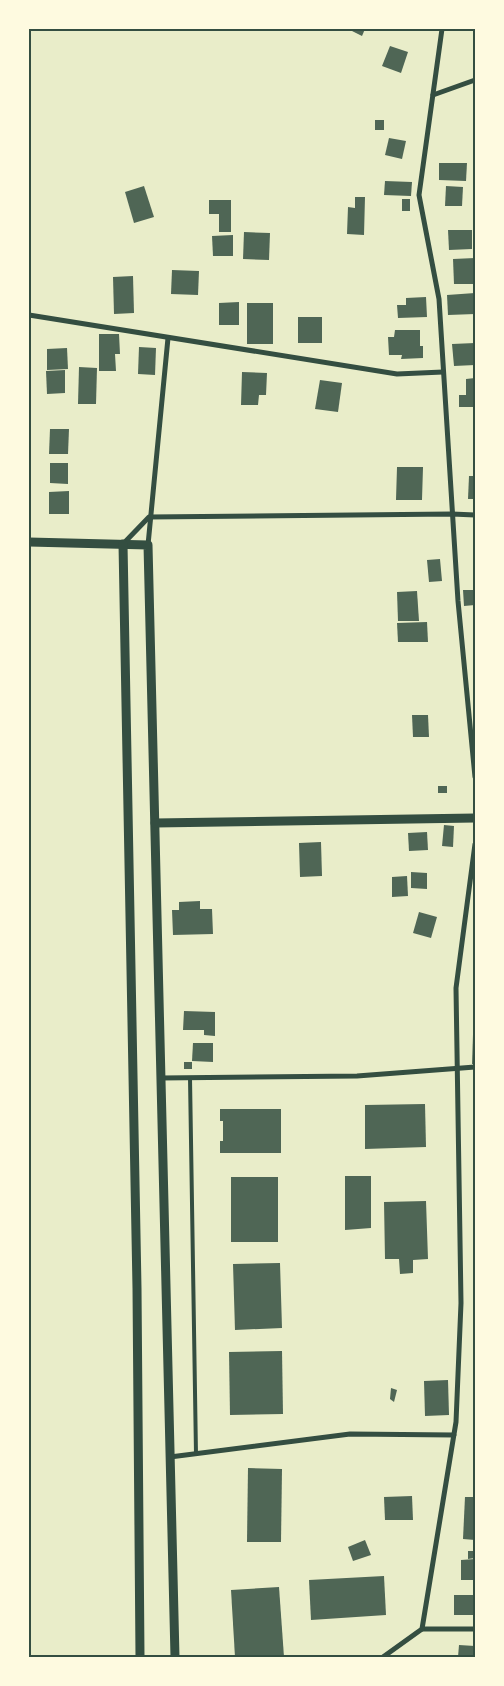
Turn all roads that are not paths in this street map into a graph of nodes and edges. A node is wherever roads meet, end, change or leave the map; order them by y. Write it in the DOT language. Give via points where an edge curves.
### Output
graph roads {
  1 [pos="442,29"];
  2 [pos="475,80"];
  3 [pos="433,95"];
  4 [pos="29,315"];
  5 [pos="168,338"];
  6 [pos="443,372"];
  7 [pos="452,514"];
  8 [pos="475,516"];
  9 [pos="149,517"];
  10 [pos="29,542"];
  11 [pos="123,544"];
  12 [pos="148,545"];
  13 [pos="475,777"];
  14 [pos="475,818"];
  15 [pos="155,823"];
  16 [pos="475,844"];
  17 [pos="475,1067"];
  18 [pos="458,1069"];
  19 [pos="161,1078"];
  20 [pos="190,1078"];
  21 [pos="454,1435"];
  22 [pos="196,1454"];
  23 [pos="170,1457"];
  24 [pos="422,1629"];
  25 [pos="475,1629"];
  26 [pos="140,1657"];
  27 [pos="175,1657"];
  28 [pos="383,1657"];
  1 -- 3 [label="street"];
  2 -- 3 [label="street"];
  3 -- 6 [label="street" via="418,195 439,299"];
  4 -- 5 [label="street"];
  5 -- 6 [label="street" via="398,374"];
  5 -- 9 [label="street"];
  6 -- 7 [label="street"];
  7 -- 8 [label="street"];
  7 -- 9 [label="street"];
  7 -- 13 [label="street"];
  9 -- 11 [label="street"];
  9 -- 12 [label="street"];
  10 -- 11 [label="street"];
  11 -- 12 [label="street"];
  11 -- 26 [label="street" via="137,1288"];
  12 -- 15 [label="street"];
  14 -- 15 [label="street"];
  15 -- 19 [label="street"];
  16 -- 18 [label="street" via="456,988"];
  17 -- 18 [label="street"];
  18 -- 20 [label="street" via="357,1076"];
  18 -- 21 [label="street" via="461,1303"];
  19 -- 20 [label="street"];
  19 -- 23 [label="street"];
  20 -- 22 [label="lane"];
  21 -- 22 [label="street" via="350,1434"];
  21 -- 24 [label="street"];
  22 -- 23 [label="street"];
  23 -- 27 [label="street"];
  24 -- 25 [label="street"];
  24 -- 28 [label="street"];
}
